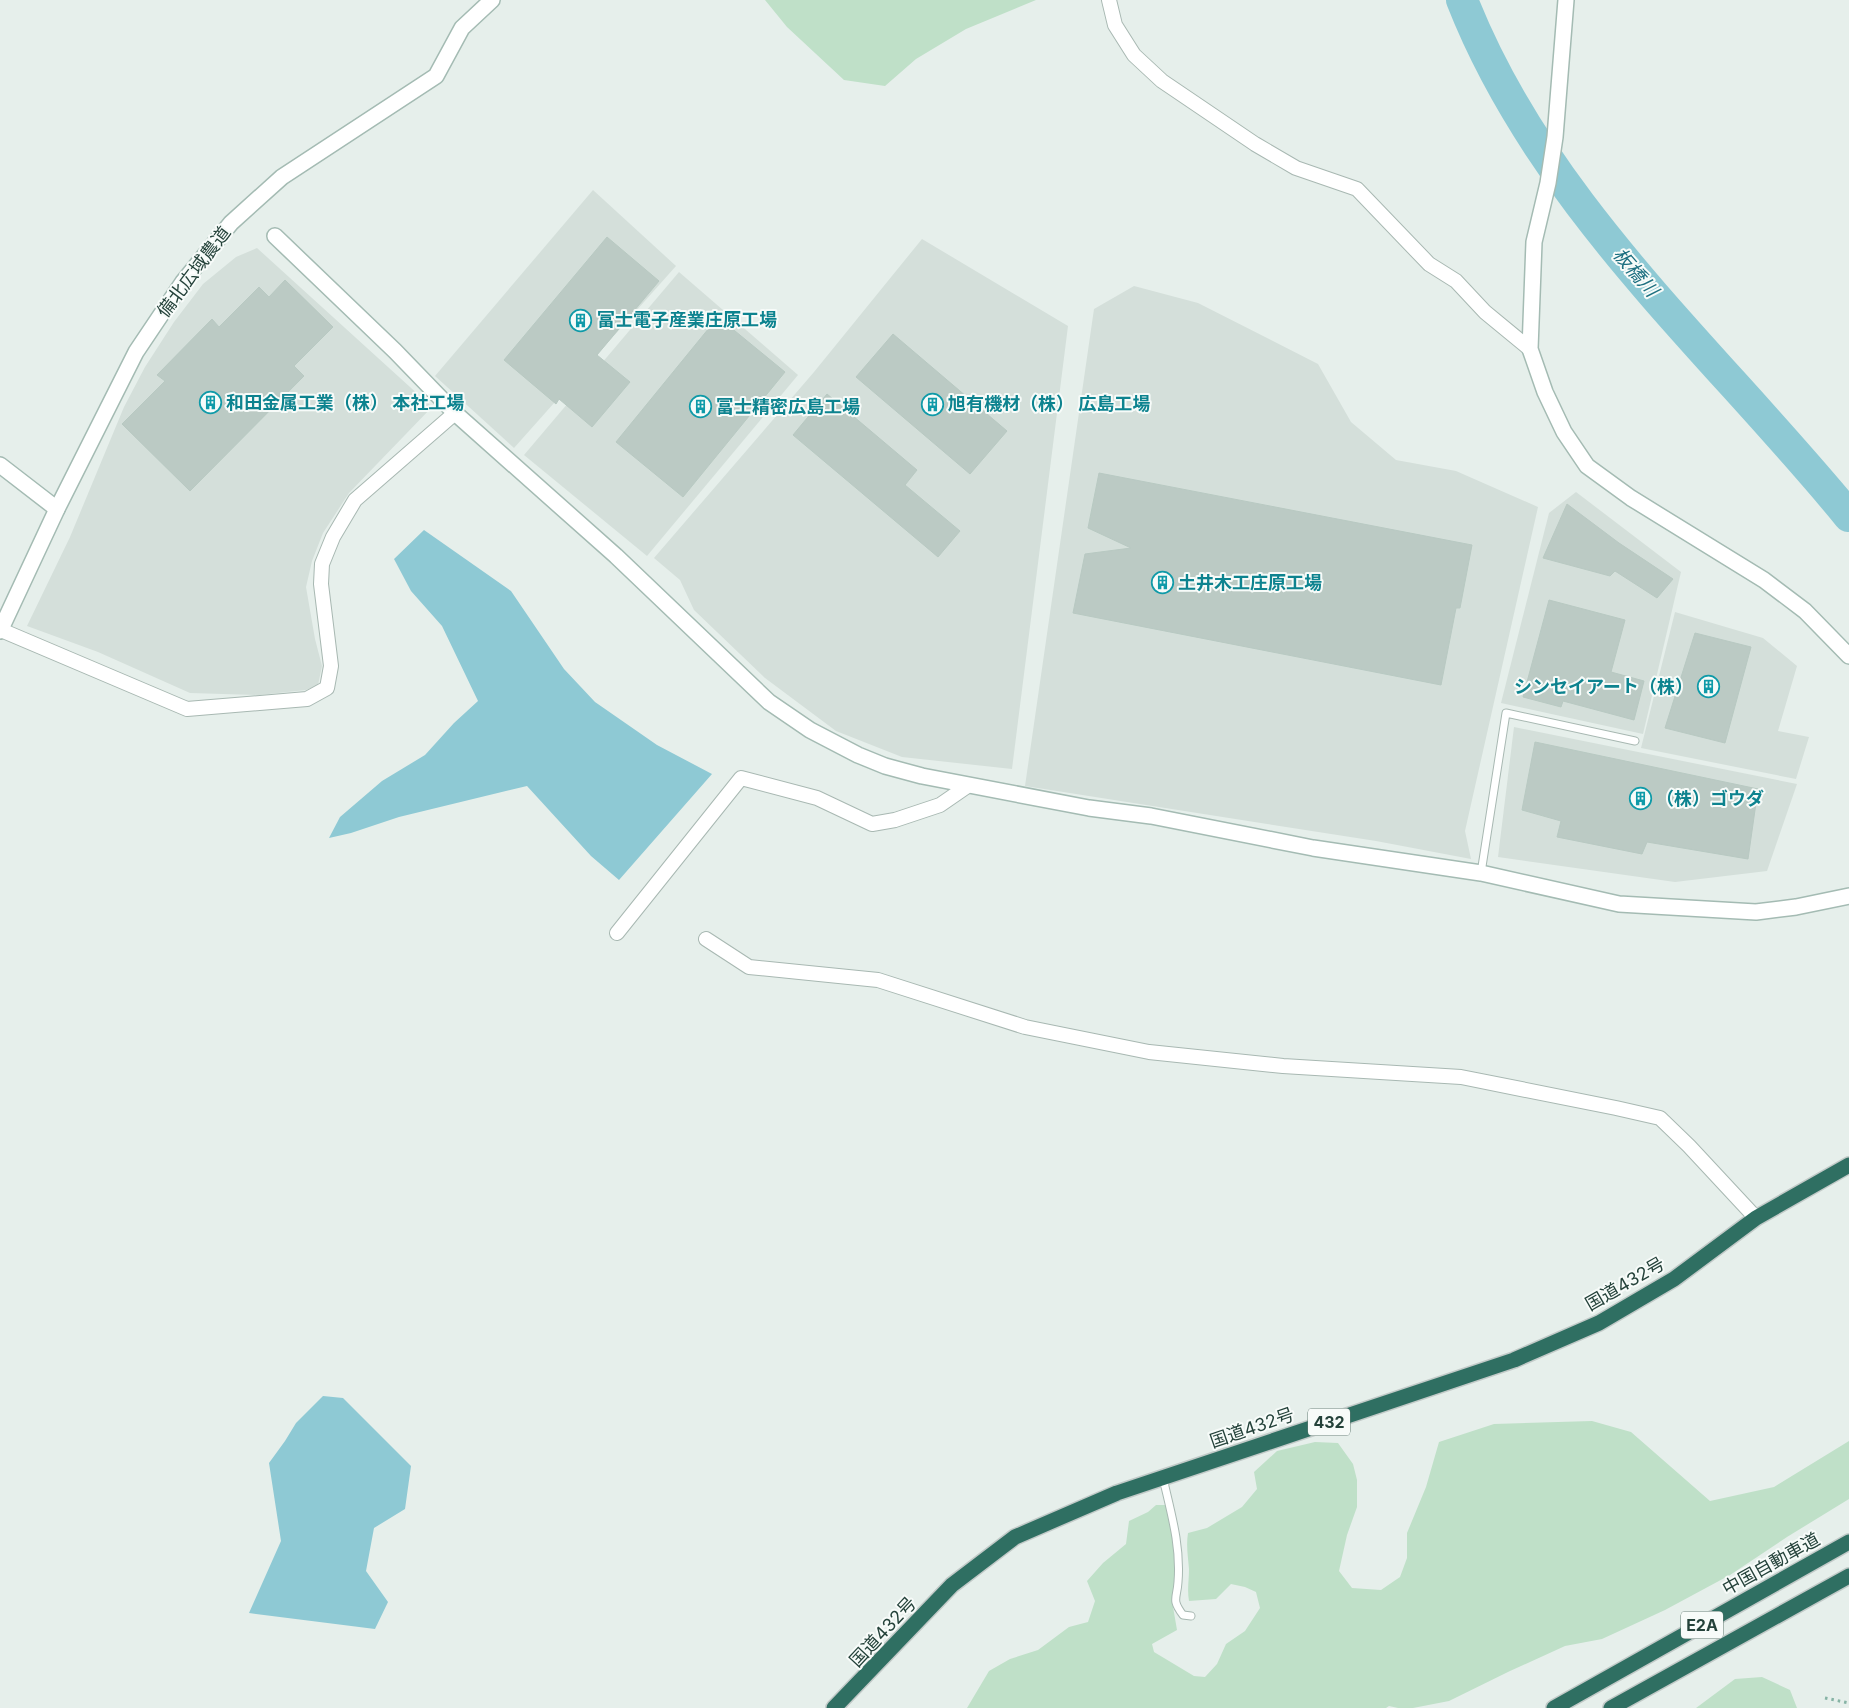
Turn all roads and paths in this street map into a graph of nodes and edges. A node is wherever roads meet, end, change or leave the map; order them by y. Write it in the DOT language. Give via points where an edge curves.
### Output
graph roads {
  1 [pos="492,0"];
  2 [pos="1109,0"];
  3 [pos="1566,0"];
  4 [pos="275,236"];
  5 [pos="1530,349"];
  6 [pos="455,412"];
  7 [pos="0,465"];
  8 [pos="57,509"];
  9 [pos="0,631"];
  10 [pos="1849,656"];
  11 [pos="1635,741"];
  12 [pos="969,785"];
  13 [pos="1481,873"];
  14 [pos="1849,896"];
  15 [pos="617,933"];
  16 [pos="706,939"];
  17 [pos="1849,1165"];
  18 [pos="1756,1218"];
  19 [pos="1163,1478"];
  20 [pos="1849,1542"];
  21 [pos="1849,1576"];
  22 [pos="1191,1616"];
  23 [pos="1825,1698"];
  24 [pos="1849,1703"];
  25 [pos="834,1708"];
  26 [pos="1554,1708"];
  27 [pos="1610,1708"];
  1 -- 8 [label="street, 備北広域農道" via="462,28 436,76 282,177 231,222 183,282 136,352"];
  2 -- 5 [label="street" via="1115,25 1134,55 1162,81 1296,168 1357,189 1429,264 1456,281 1485,312"];
  3 -- 5 [label="street" via="1555,137 1534,242"];
  4 -- 6 [label="street"];
  5 -- 10 [label="street" via="1564,432 1587,466 1631,498 1764,580 1805,611"];
  6 -- 9 [label="street" via="355,500 332,537 322,564 321,584 331,666 327,688 307,700 187,709"];
  6 -- 12 [label="street" via="616,556 769,702 810,730 867,759 922,776"];
  7 -- 8 [label="street"];
  8 -- 9 [label="street, 備北広域農道"];
  11 -- 13 [label="lane" via="1506,713"];
  12 -- 13 [label="street" via="1313,848"];
  12 -- 15 [label="street" via="940,805 872,824 817,798 741,778"];
  13 -- 14 [label="street" via="1619,904 1756,912"];
  16 -- 18 [label="street" via="749,967 878,980 1025,1027 1149,1052 1283,1066 1461,1077 1660,1118"];
  17 -- 18 [label="highway, 国道432号 / 432"];
  18 -- 19 [label="highway, 国道432号 / 432" via="1674,1279 1591,1326 1514,1360"];
  19 -- 22 [label="lane" via="1179,1549 1176,1605 1182,1615"];
  19 -- 25 [label="highway, 国道432号 / 432" via="1118,1493 1015,1537 952,1585"];
  20 -- 26 [label="highway, 中国自動車道 / E2A"];
  21 -- 27 [label="highway, E2A"];
  23 -- 24 [label="path"];
}
